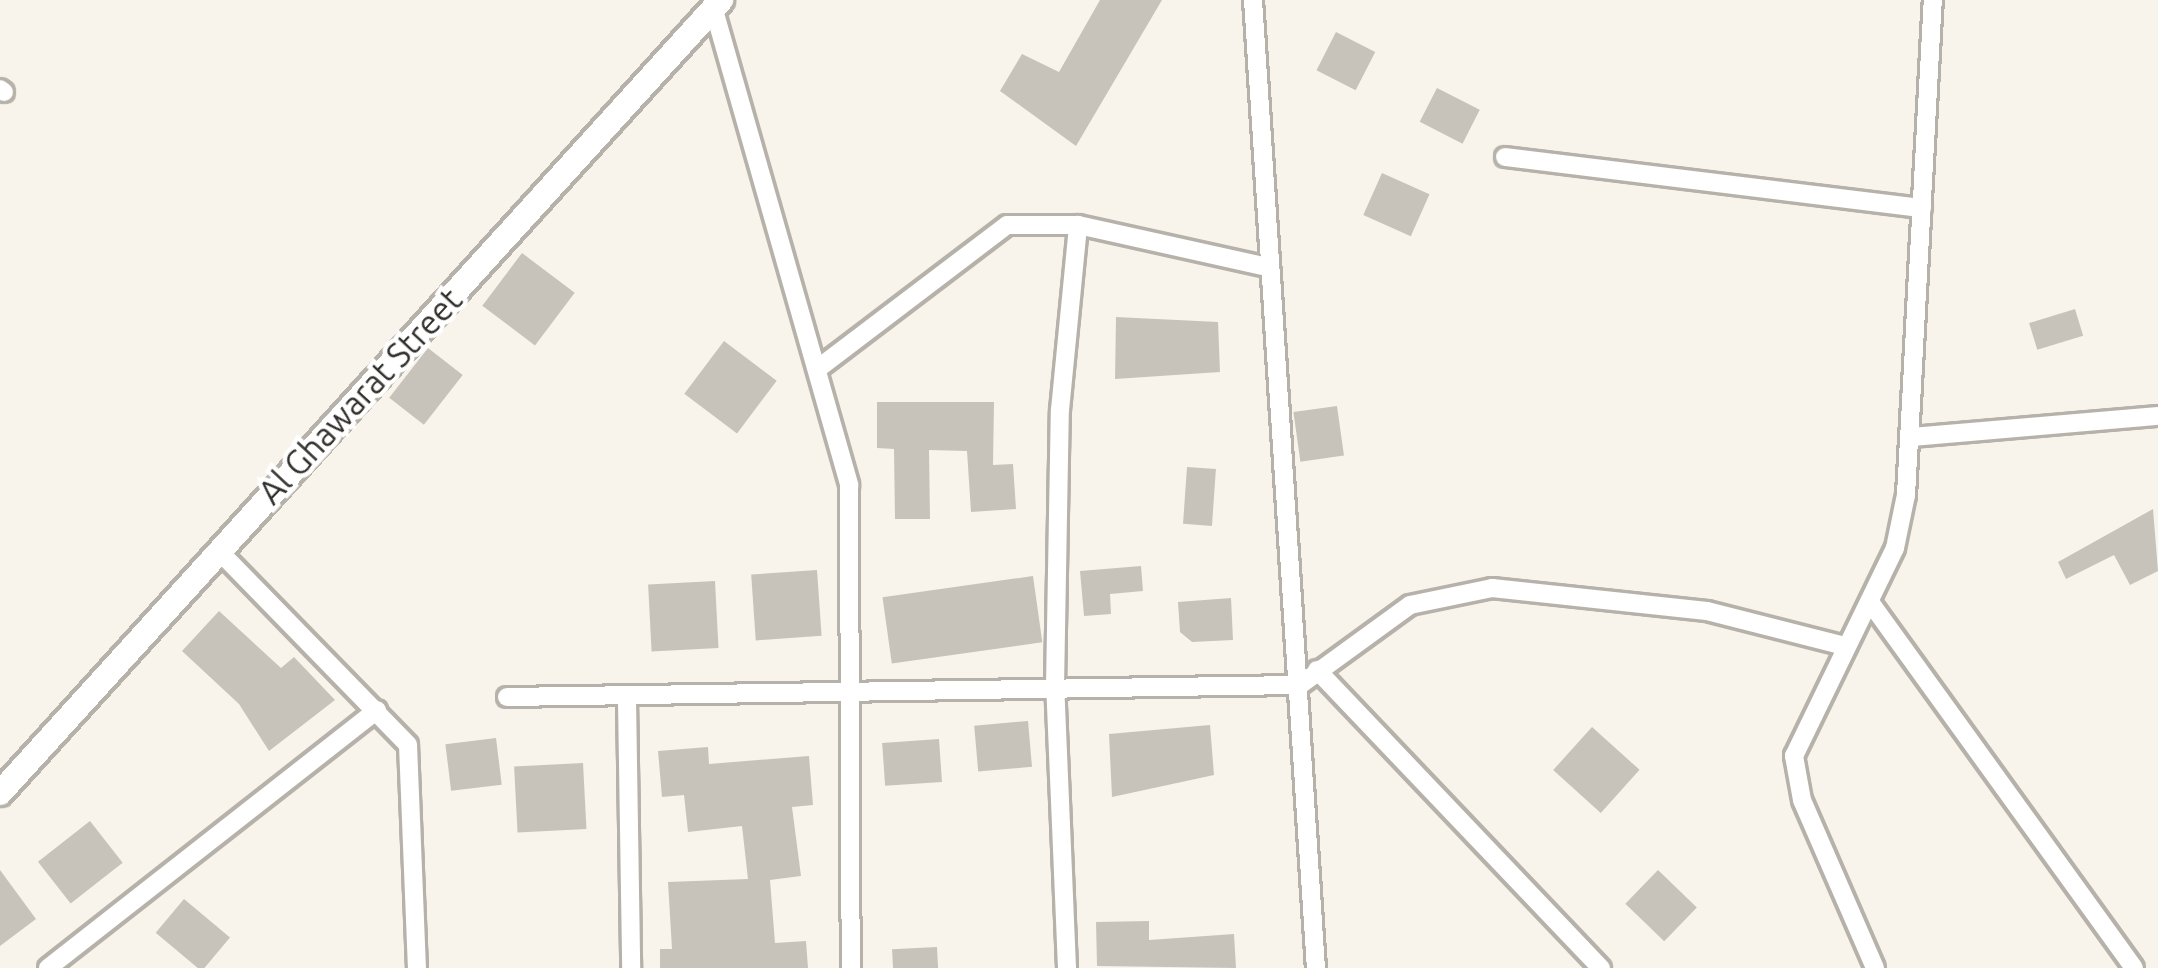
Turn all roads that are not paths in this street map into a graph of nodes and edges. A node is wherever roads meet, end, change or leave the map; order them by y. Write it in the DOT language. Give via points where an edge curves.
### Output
graph roads {
  1 [pos="1253,0"];
  2 [pos="1933,0"];
  3 [pos="717,5"];
  4 [pos="1504,157"];
  5 [pos="1922,208"];
  6 [pos="1078,225"];
  7 [pos="1263,266"];
  8 [pos="820,367"];
  9 [pos="2158,416"];
  10 [pos="1912,437"];
  11 [pos="218,550"];
  12 [pos="1870,602"];
  13 [pos="1840,645"];
  14 [pos="1317,670"];
  15 [pos="1300,685"];
  16 [pos="1055,687"];
  17 [pos="847,694"];
  18 [pos="507,698"];
  19 [pos="627,700"];
  20 [pos="377,710"];
  21 [pos="0,793"];
  22 [pos="48,968"];
  23 [pos="417,968"];
  24 [pos="632,968"];
  25 [pos="851,968"];
  26 [pos="1067,968"];
  27 [pos="1316,968"];
  28 [pos="1601,968"];
  29 [pos="1875,968"];
  30 [pos="2134,968"];
  1 -- 7 [label="street"];
  2 -- 5 [label="street"];
  3 -- 8 [label="street"];
  3 -- 11 [label="street, Al Ghawarat Street"];
  4 -- 5 [label="street"];
  5 -- 10 [label="street"];
  6 -- 7 [label="street"];
  6 -- 8 [label="street" via="1034,220 984,236"];
  6 -- 16 [label="street" via="1060,410"];
  7 -- 15 [label="street"];
  8 -- 17 [label="street" via="849,485"];
  9 -- 10 [label="street"];
  10 -- 12 [label="street" via="1895,548"];
  11 -- 20 [label="street"];
  11 -- 21 [label="street, Al Ghawarat Street"];
  12 -- 13 [label="street"];
  12 -- 30 [label="street"];
  13 -- 14 [label="street" via="1707,611 1492,588 1410,604"];
  13 -- 29 [label="street" via="1794,755 1802,800"];
  14 -- 15 [label="street"];
  14 -- 28 [label="street"];
  15 -- 16 [label="street"];
  15 -- 27 [label="street"];
  16 -- 17 [label="street"];
  16 -- 26 [label="street"];
  17 -- 19 [label="street"];
  17 -- 25 [label="street"];
  18 -- 19 [label="street"];
  19 -- 24 [label="street"];
  20 -- 22 [label="street"];
  20 -- 23 [label="street" via="408,745 415,774"];
}
